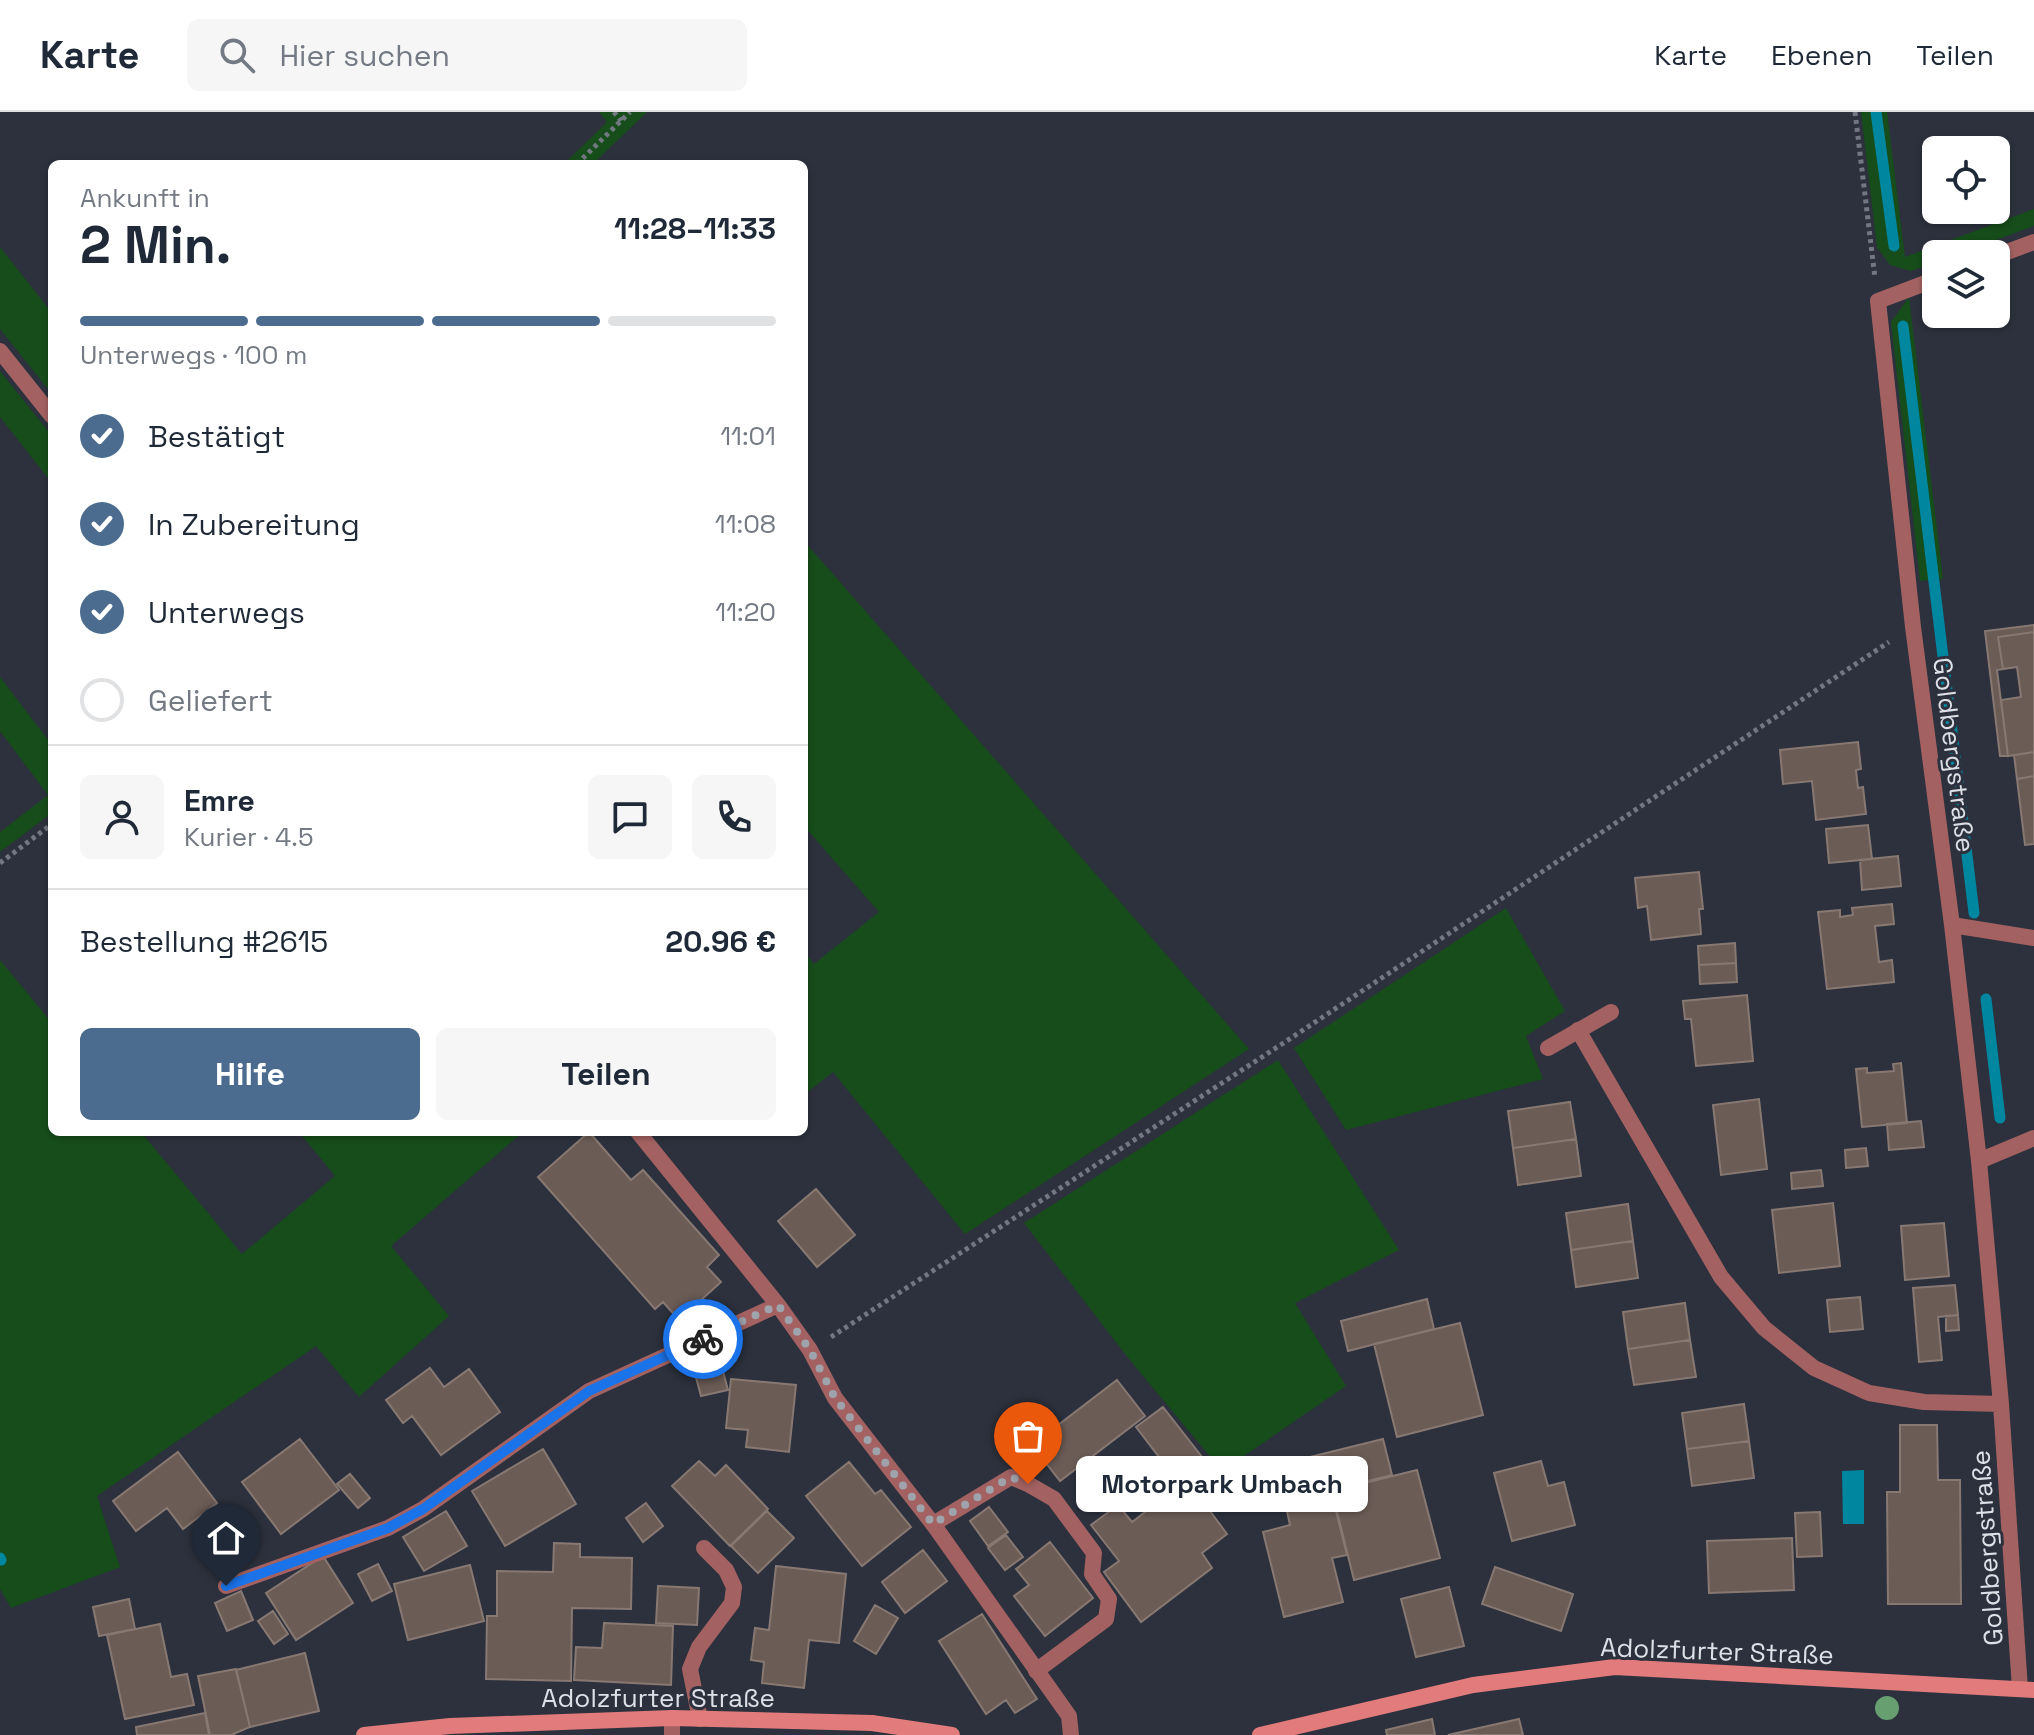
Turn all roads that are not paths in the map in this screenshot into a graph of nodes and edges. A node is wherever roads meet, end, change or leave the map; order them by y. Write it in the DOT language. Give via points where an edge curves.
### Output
graph roads {
  1 [pos="2034,242"];
  2 [pos="2010,251"];
  3 [pos="1922,284"];
  4 [pos="0,351"];
  5 [pos="48,411"];
  6 [pos="1952,925"];
  7 [pos="2034,938"];
  8 [pos="1611,1012"];
  9 [pos="1578,1030"];
  10 [pos="1548,1048"];
  11 [pos="641,1136"];
  12 [pos="2034,1138"];
  13 [pos="1979,1161"];
  14 [pos="778,1305"];
  15 [pos="2001,1404"];
  16 [pos="933,1524"];
  17 [pos="704,1548"];
  18 [pos="226,1586"];
  19 [pos="1036,1671"];
  20 [pos="2027,1689"];
  21 [pos="700,1719"];
  22 [pos="672,1726"];
  23 [pos="364,1735"];
  24 [pos="952,1735"];
  25 [pos="1071,1735"];
  26 [pos="1260,1735"];
  1 -- 2 [label="street"];
  3 -- 6 [label="street, Goldbergstraße" via="1878,301"];
  4 -- 5 [label="street"];
  6 -- 7 [label="street"];
  6 -- 13 [label="street, Goldbergstraße"];
  8 -- 9 [label="street"];
  9 -- 10 [label="street"];
  9 -- 15 [label="street" via="1721,1277 1764,1328 1814,1368 1869,1393 1924,1402"];
  11 -- 14 [label="street"];
  12 -- 13 [label="street"];
  13 -- 15 [label="street, Goldbergstraße"];
  14 -- 16 [label="street" via="835,1398"];
  14 -- 18 [label="street" via="589,1391 423,1509 388,1528"];
  15 -- 20 [label="street, Goldbergstraße"];
  16 -- 19 [label="street"];
  16 -- 19 [label="street" via="1011,1477 1054,1499 1094,1553 1092,1574 1109,1599 1106,1619"];
  17 -- 21 [label="street" via="726,1570 734,1587 732,1603 699,1647 690,1669"];
  19 -- 25 [label="street" via="1069,1716"];
  20 -- 26 [label="main road, Adolzfurter Straße" via="1615,1667 1473,1685"];
  21 -- 22 [label="main road, Adolzfurter Straße"];
  21 -- 24 [label="main road, Adolzfurter Straße" via="872,1723"];
  22 -- 23 [label="main road, Adolzfurter Straße" via="450,1726"];
}
